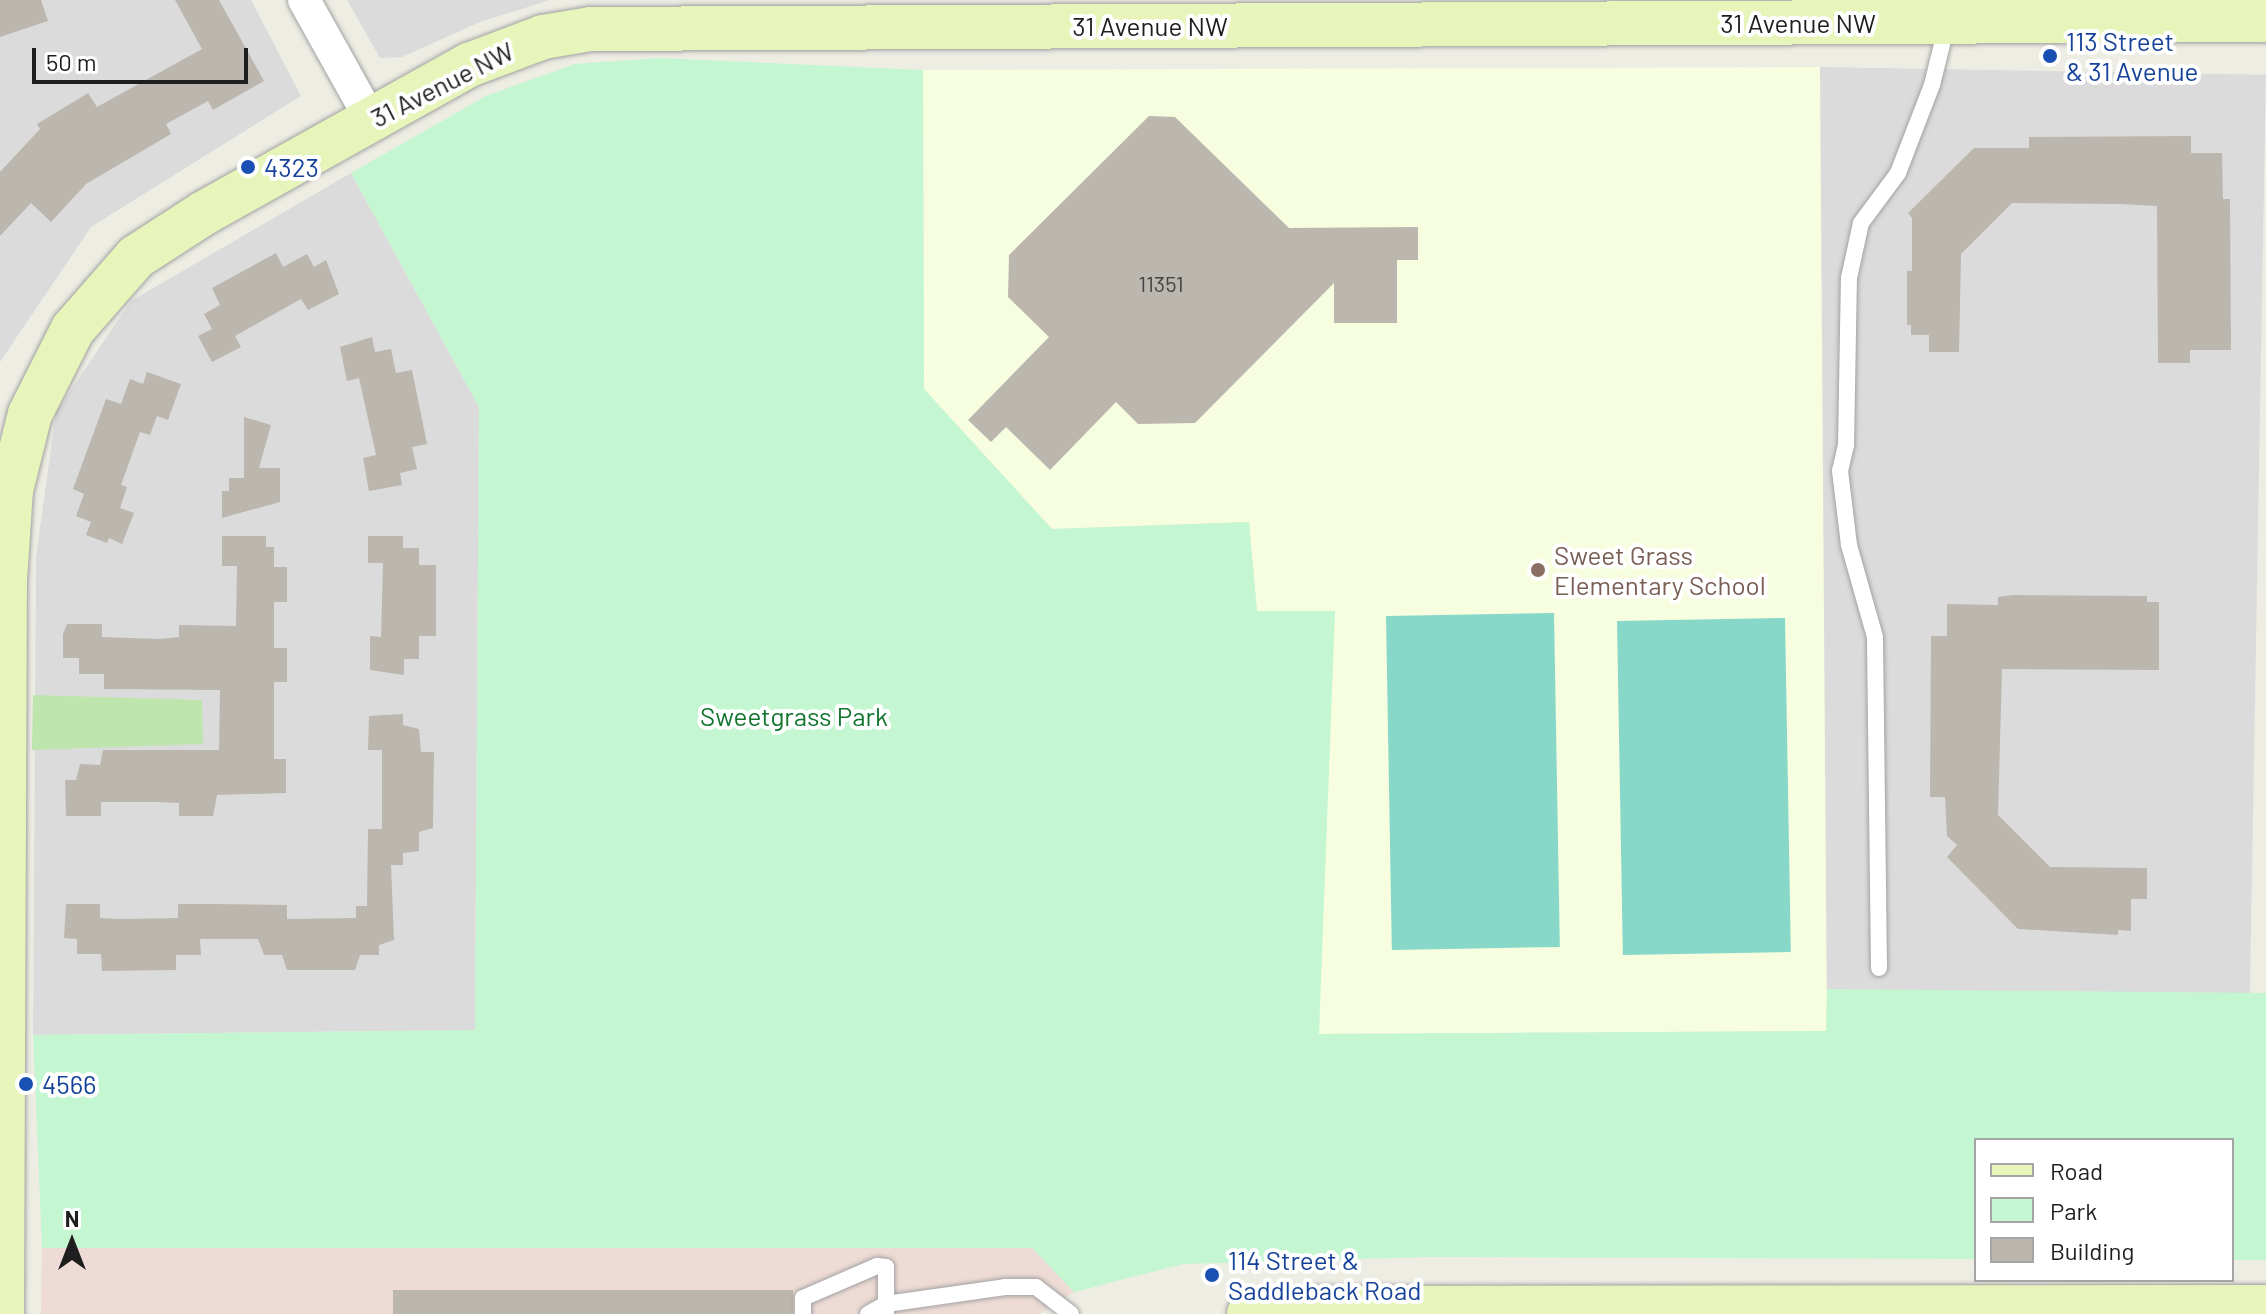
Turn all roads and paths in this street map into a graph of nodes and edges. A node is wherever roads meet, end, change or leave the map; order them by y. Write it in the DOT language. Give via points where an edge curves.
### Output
graph roads {
  1 [pos="304,0"];
  2 [pos="1842,12"];
  3 [pos="2266,20"];
  4 [pos="1947,22"];
  5 [pos="371,120"];
  6 [pos="1879,968"];
  7 [pos="2266,1307"];
  8 [pos="886,1309"];
  9 [pos="1462,1311"];
  10 [pos="2,1314"];
  11 [pos="803,1314"];
  12 [pos="868,1314"];
  13 [pos="1071,1314"];
  14 [pos="1249,1314"];
  1 -- 5 [label="street"];
  2 -- 4 [label="street, 31 Avenue NW"];
  2 -- 5 [label="street, 31 Avenue NW" via="591,29 497,52"];
  3 -- 4 [label="street, 31 Avenue NW"];
  4 -- 6 [label="lane" via="1932,85 1898,173 1861,223 1849,278 1846,446 1840,471 1849,545 1875,637"];
  5 -- 10 [label="street, 31 Avenue NW" via="136,257 104,288 49,369 30,414 11,490 5,580"];
  7 -- 9 [label="street"];
  8 -- 11 [label="lane" via="886,1267 877,1266 803,1298"];
  8 -- 12 [label="lane"];
  8 -- 13 [label="lane" via="1036,1287"];
  9 -- 14 [label="street"];
}
